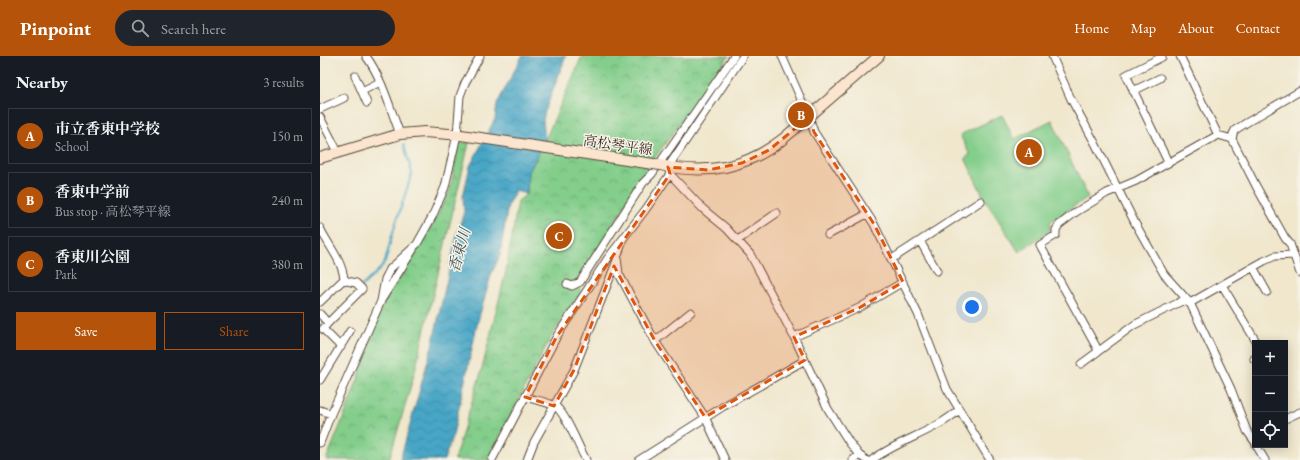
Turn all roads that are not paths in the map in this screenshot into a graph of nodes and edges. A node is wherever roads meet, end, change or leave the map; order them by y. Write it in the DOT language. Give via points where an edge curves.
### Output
graph roads {
  1 [pos="480,56"];
  2 [pos="734,56"];
  3 [pos="744,56"];
  4 [pos="782,56"];
  5 [pos="879,56"];
  6 [pos="1052,56"];
  7 [pos="1180,56"];
  8 [pos="367,57"];
  9 [pos="1162,58"];
  10 [pos="355,76"];
  11 [pos="1160,78"];
  12 [pos="380,82"];
  13 [pos="362,91"];
  14 [pos="1134,91"];
  15 [pos="1300,91"];
  16 [pos="344,98"];
  17 [pos="367,103"];
  18 [pos="320,109"];
  19 [pos="320,117"];
  20 [pos="808,117"];
  21 [pos="400,134"];
  22 [pos="459,135"];
  23 [pos="1218,135"];
  24 [pos="1232,139"];
  25 [pos="338,152"];
  26 [pos="320,158"];
  27 [pos="1168,162"];
  28 [pos="666,169"];
  29 [pos="1117,188"];
  30 [pos="981,201"];
  31 [pos="777,213"];
  32 [pos="867,214"];
  33 [pos="320,228"];
  34 [pos="828,235"];
  35 [pos="624,237"];
  36 [pos="738,240"];
  37 [pos="920,241"];
  38 [pos="1293,255"];
  39 [pos="617,258"];
  40 [pos="892,259"];
  41 [pos="1253,267"];
  42 [pos="937,271"];
  43 [pos="1300,273"];
  44 [pos="344,279"];
  45 [pos="903,282"];
  46 [pos="567,284"];
  47 [pos="1222,285"];
  48 [pos="1267,292"];
  49 [pos="320,302"];
  50 [pos="1190,303"];
  51 [pos="691,312"];
  52 [pos="325,320"];
  53 [pos="321,330"];
  54 [pos="350,331"];
  55 [pos="794,337"];
  56 [pos="1255,340"];
  57 [pos="655,341"];
  58 [pos="341,347"];
  59 [pos="1098,350"];
  60 [pos="806,360"];
  61 [pos="1081,364"];
  62 [pos="320,380"];
  63 [pos="525,397"];
  64 [pos="554,406"];
  65 [pos="320,410"];
  66 [pos="958,411"];
  67 [pos="1300,412"];
  68 [pos="331,414"];
  69 [pos="705,417"];
  70 [pos="1288,418"];
  71 [pos="1252,437"];
  72 [pos="320,443"];
  73 [pos="1258,448"];
  74 [pos="859,455"];
  75 [pos="492,460"];
  76 [pos="527,460"];
  77 [pos="586,460"];
  78 [pos="640,460"];
  79 [pos="725,460"];
  80 [pos="852,460"];
  81 [pos="866,460"];
  82 [pos="872,460"];
  83 [pos="990,460"];
  84 [pos="1265,460"];
  1 -- 22 [label="street" via="460,96"];
  2 -- 46 [label="street" via="652,174 642,184 580,282 572,286"];
  3 -- 28 [label="street"];
  4 -- 20 [label="street"];
  5 -- 20 [label="main road, 高松琴平線"];
  6 -- 29 [label="street"];
  7 -- 23 [label="street"];
  8 -- 12 [label="street"];
  9 -- 14 [label="street" via="1126,75"];
  10 -- 13 [label="street"];
  11 -- 14 [label="street"];
  12 -- 13 [label="street"];
  12 -- 21 [label="street"];
  13 -- 17 [label="street"];
  14 -- 27 [label="street"];
  15 -- 24 [label="street" via="1246,122 1235,130"];
  16 -- 18 [label="street"];
  19 -- 25 [label="street"];
  20 -- 28 [label="main road, 高松琴平線" via="769,150 742,163 708,170"];
  20 -- 32 [label="street" via="814,132"];
  21 -- 22 [label="main road, 高松琴平線" via="425,132"];
  21 -- 25 [label="main road, 高松琴平線"];
  22 -- 28 [label="main road, 高松琴平線, bridge"];
  22 -- 68 [label="street" via="446,187 416,244 390,269 385,279 381,301"];
  23 -- 24 [label="street"];
  23 -- 27 [label="street"];
  24 -- 38 [label="street" via="1290,244"];
  25 -- 26 [label="main road, 高松琴平線"];
  27 -- 29 [label="street" via="1136,181"];
  28 -- 35 [label="street" via="660,190"];
  28 -- 36 [label="street" via="692,198"];
  29 -- 50 [label="street" via="1164,274"];
  29 -- 59 [label="street" via="1058,225 1056,235 1040,245"];
  30 -- 37 [label="street"];
  31 -- 36 [label="street"];
  32 -- 34 [label="street"];
  32 -- 40 [label="street"];
  33 -- 44 [label="street" via="338,261"];
  35 -- 39 [label="street"];
  35 -- 63 [label="street" via="557,336"];
  36 -- 55 [label="street" via="750,254"];
  37 -- 40 [label="street"];
  37 -- 42 [label="street"];
  38 -- 41 [label="street" via="1275,256"];
  38 -- 43 [label="street"];
  39 -- 57 [label="street" via="619,274"];
  39 -- 64 [label="street" via="574,370"];
  40 -- 45 [label="street"];
  41 -- 47 [label="street"];
  41 -- 48 [label="street"];
  44 -- 49 [label="street"];
  44 -- 52 [label="street" via="356,283 362,289"];
  45 -- 55 [label="street" via="859,308"];
  45 -- 66 [label="street"];
  47 -- 50 [label="street"];
  47 -- 56 [label="street"];
  50 -- 59 [label="street" via="1182,301 1134,325"];
  50 -- 71 [label="street" via="1231,389 1247,431"];
  51 -- 57 [label="street"];
  52 -- 53 [label="street"];
  53 -- 58 [label="street"];
  54 -- 58 [label="street"];
  55 -- 60 [label="street"];
  57 -- 69 [label="street"];
  58 -- 62 [label="street"];
  59 -- 61 [label="street"];
  60 -- 69 [label="street"];
  60 -- 74 [label="street" via="828,409"];
  63 -- 64 [label="street"];
  63 -- 75 [label="street"];
  64 -- 76 [label="street"];
  64 -- 77 [label="street" via="574,435"];
  65 -- 68 [label="street"];
  66 -- 82 [label="street" via="950,418"];
  66 -- 83 [label="street"];
  67 -- 70 [label="street"];
  68 -- 72 [label="street"];
  69 -- 78 [label="street"];
  69 -- 79 [label="street"];
  73 -- 84 [label="street"];
  74 -- 80 [label="street"];
  74 -- 81 [label="street"];
}
